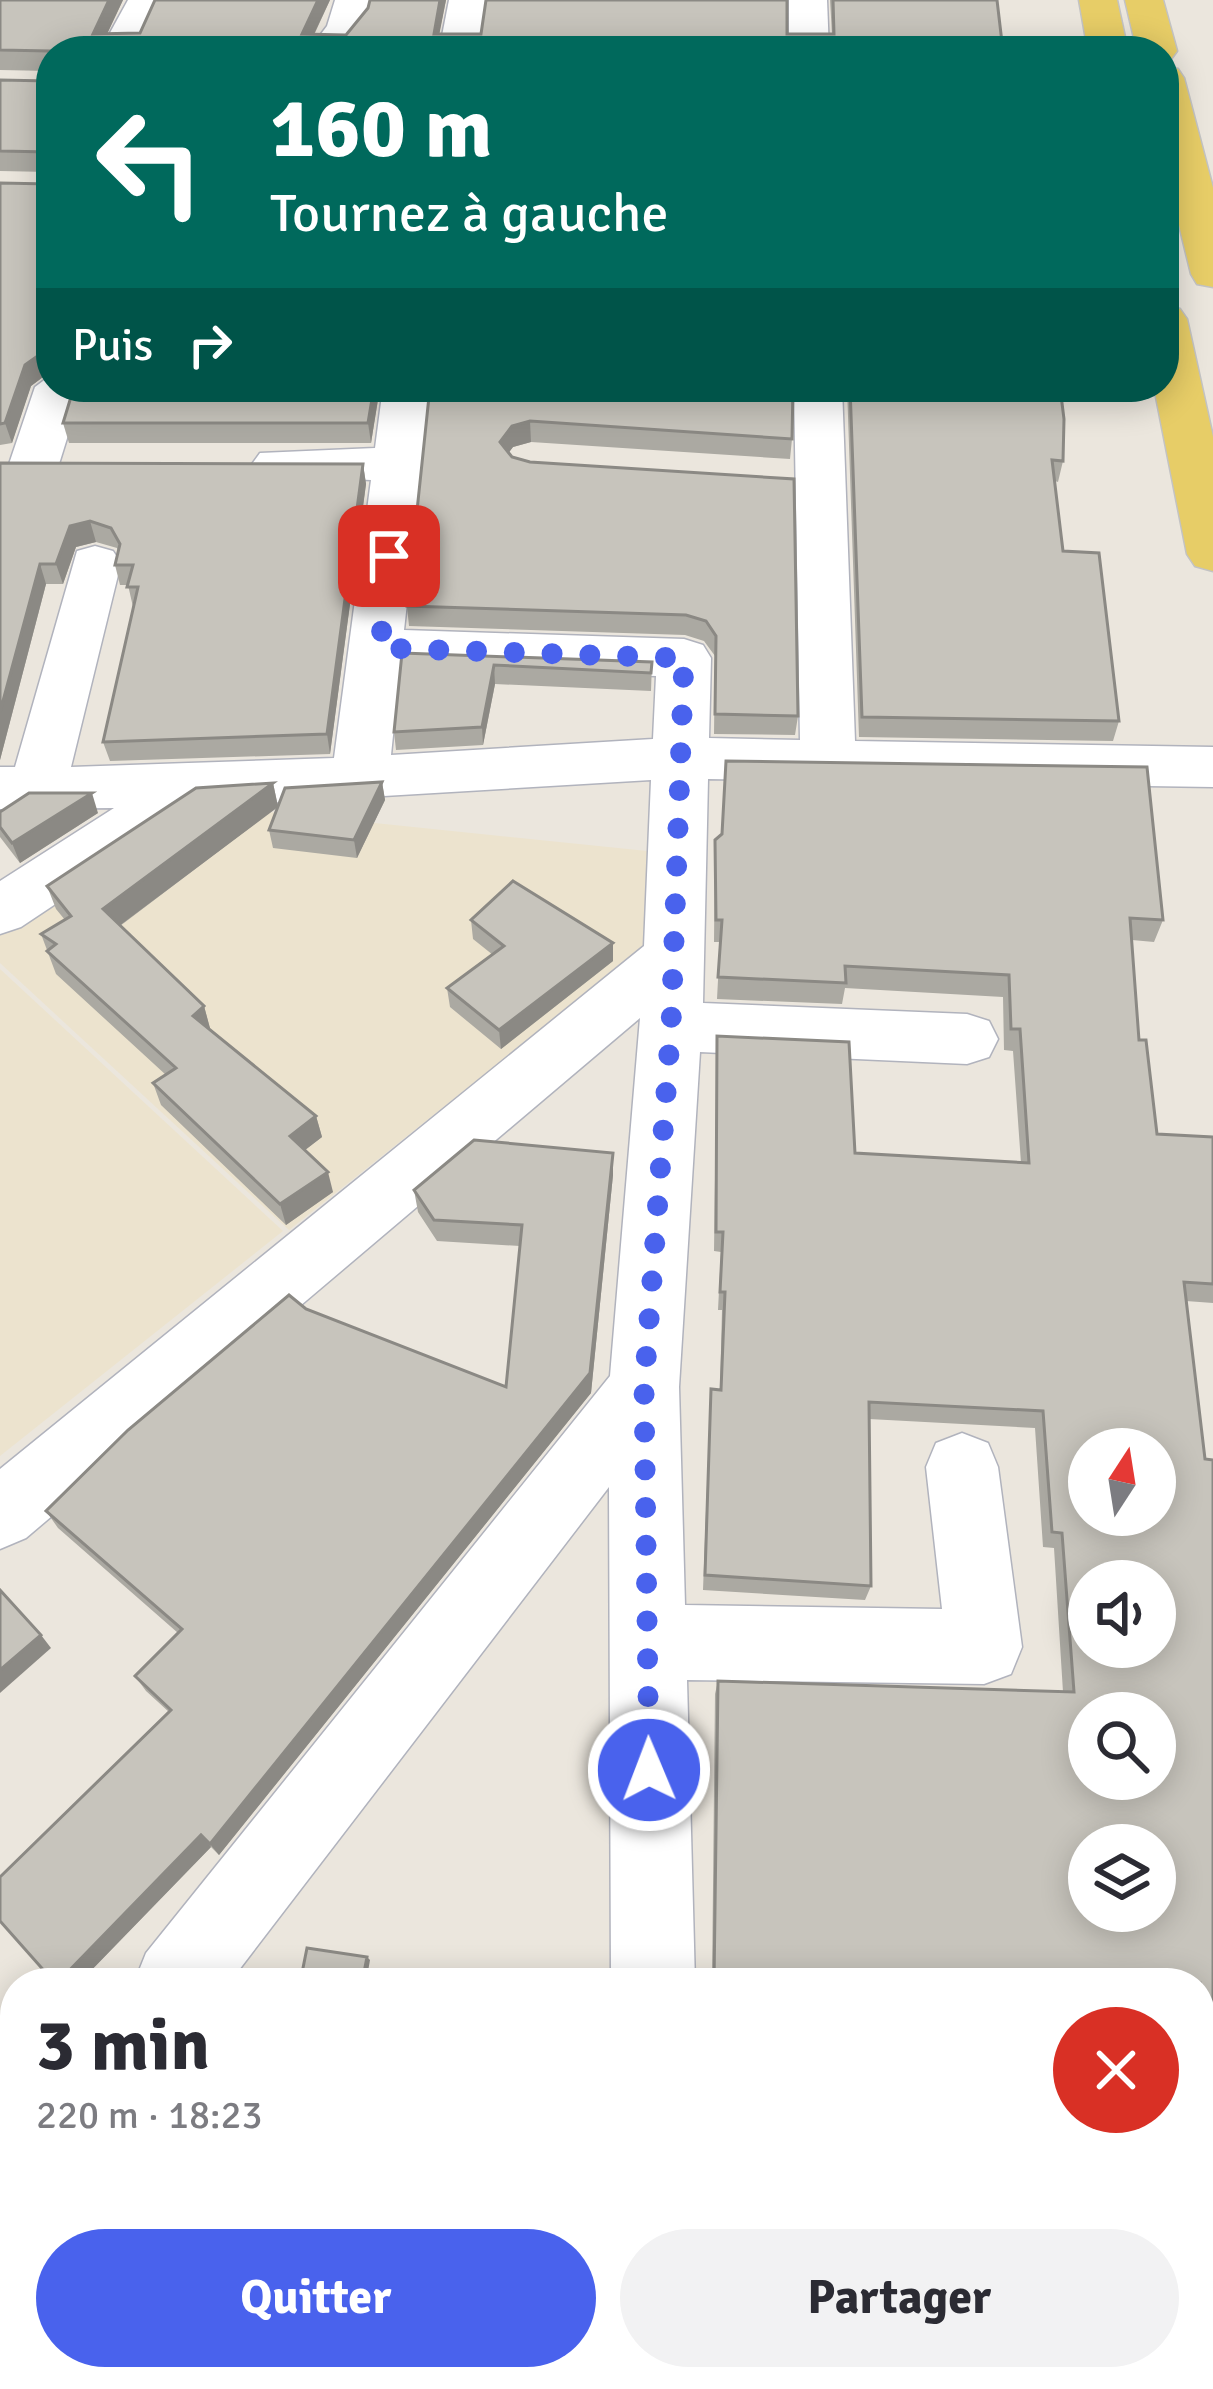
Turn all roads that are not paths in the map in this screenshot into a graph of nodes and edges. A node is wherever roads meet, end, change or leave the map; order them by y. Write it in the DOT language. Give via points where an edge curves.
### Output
graph roads {
  1 [pos="147,0"];
  2 [pos="355,0"];
  3 [pos="468,0"];
  4 [pos="808,0"];
  5 [pos="1097,0"];
  6 [pos="1144,0"];
  7 [pos="128,36"];
  8 [pos="339,36"];
  9 [pos="462,36"];
  10 [pos="809,36"];
  11 [pos="1105,36"];
  12 [pos="1153,36"];
  13 [pos="1179,138"];
  14 [pos="1213,274"];
  15 [pos="1179,394"];
  16 [pos="54,402"];
  17 [pos="405,402"];
  18 [pos="815,402"];
  19 [pos="38,464"];
  20 [pos="239,464"];
  21 [pos="399,464"];
  22 [pos="1213,554"];
  23 [pos="95,563"];
  24 [pos="380,648"];
  25 [pos="681,758"];
  26 [pos="828,760"];
  27 [pos="1213,767"];
  28 [pos="360,778"];
  29 [pos="189,787"];
  30 [pos="19,788"];
  31 [pos="0,911"];
  32 [pos="674,955"];
  33 [pos="671,1026"];
  34 [pos="967,1039"];
  35 [pos="644,1387"];
  36 [pos="962,1467"];
  37 [pos="1,1511"];
  38 [pos="647,1642"];
  39 [pos="188,1968"];
  40 [pos="653,1968"];
  1 -- 7 [label="street"];
  2 -- 8 [label="street"];
  3 -- 9 [label="street"];
  4 -- 10 [label="street"];
  5 -- 11 [label="main road"];
  6 -- 12 [label="main road"];
  13 -- 14 [label="main road"];
  15 -- 22 [label="main road"];
  16 -- 19 [label="street"];
  17 -- 21 [label="street"];
  18 -- 26 [label="street" via="798,480"];
  20 -- 21 [label="street"];
  21 -- 24 [label="street"];
  23 -- 30 [label="street"];
  24 -- 25 [label="street" via="684,658"];
  24 -- 28 [label="street"];
  25 -- 26 [label="street"];
  25 -- 28 [label="street"];
  25 -- 32 [label="street"];
  26 -- 27 [label="street"];
  28 -- 29 [label="street"];
  29 -- 30 [label="street"];
  29 -- 31 [label="street"];
  32 -- 33 [label="street"];
  32 -- 37 [label="street"];
  33 -- 34 [label="street"];
  33 -- 35 [label="street"];
  35 -- 38 [label="street"];
  35 -- 39 [label="street"];
  36 -- 38 [label="street" via="984,1647"];
  38 -- 40 [label="street"];
}
